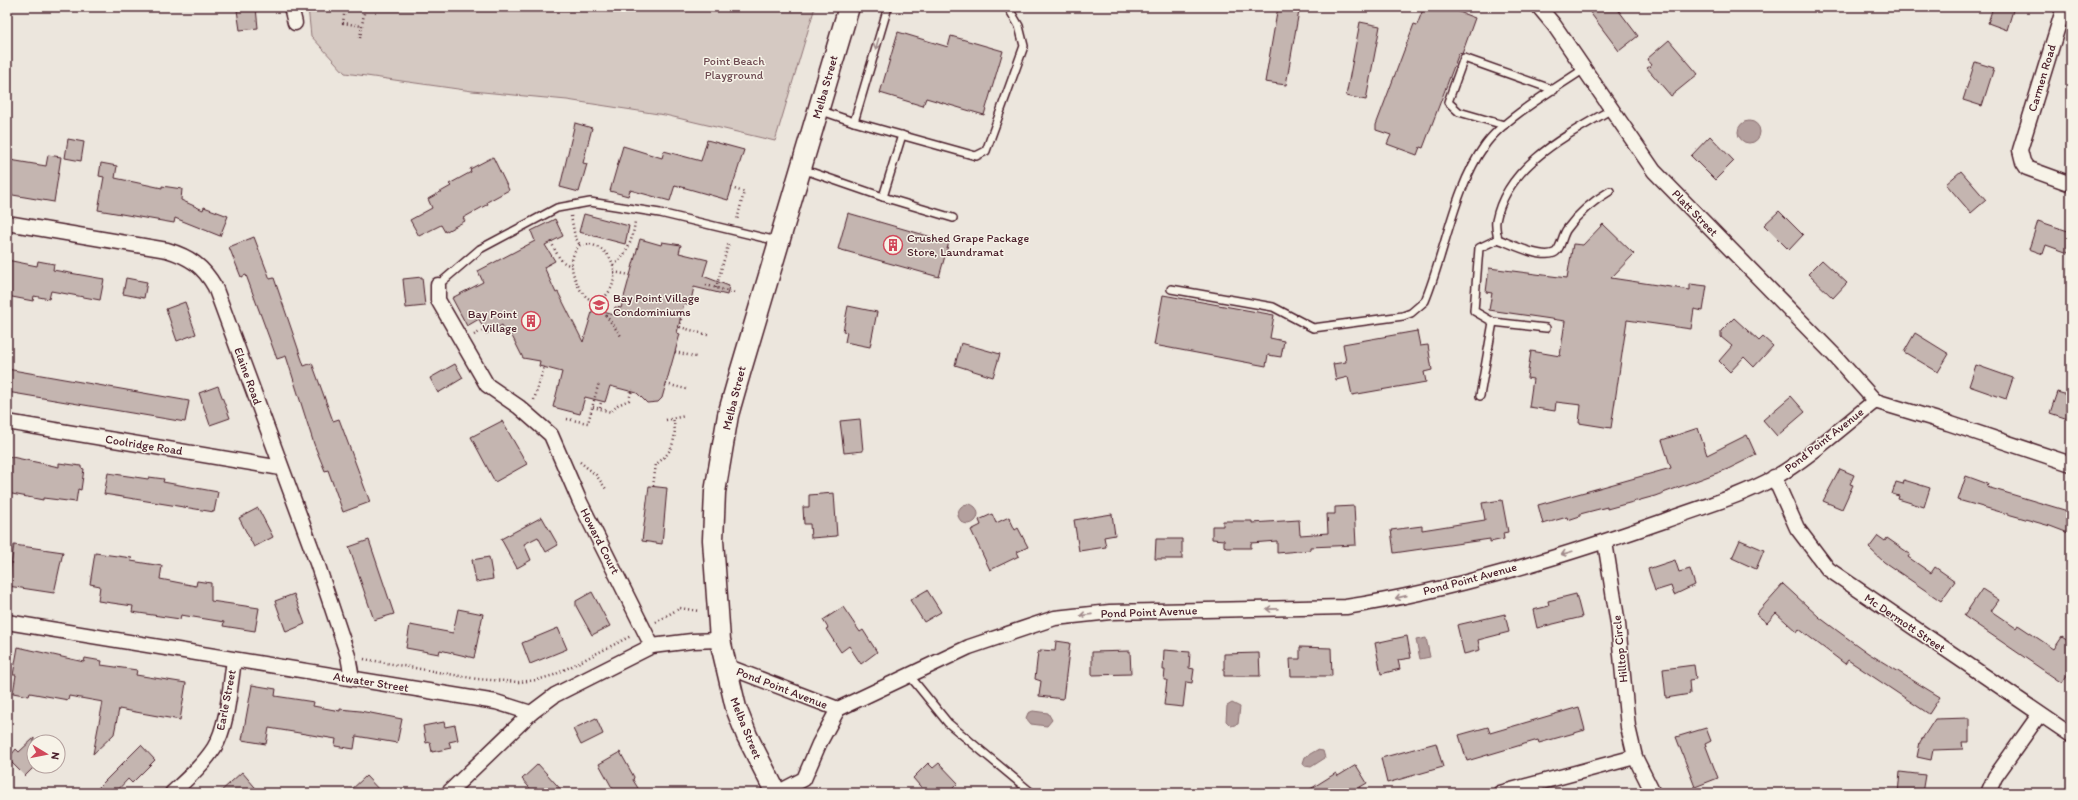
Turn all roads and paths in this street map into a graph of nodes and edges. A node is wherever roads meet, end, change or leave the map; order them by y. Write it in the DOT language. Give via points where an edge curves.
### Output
graph roads {
  1 [pos="291,7"];
  2 [pos="345,7"];
  3 [pos="365,7"];
  4 [pos="849,7"];
  5 [pos="888,7"];
  6 [pos="1008,7"];
  7 [pos="1539,7"];
  8 [pos="2064,7"];
  9 [pos="295,23"];
  10 [pos="362,26"];
  11 [pos="360,38"];
  12 [pos="1584,69"];
  13 [pos="1554,90"];
  14 [pos="1612,109"];
  15 [pos="819,110"];
  16 [pos="854,122"];
  17 [pos="1504,125"];
  18 [pos="902,135"];
  19 [pos="802,169"];
  20 [pos="2071,184"];
  21 [pos="1610,191"];
  22 [pos="883,197"];
  23 [pos="570,206"];
  24 [pos="636,210"];
  25 [pos="953,218"];
  26 [pos="7,223"];
  27 [pos="1498,239"];
  28 [pos="551,242"];
  29 [pos="780,242"];
  30 [pos="580,245"];
  31 [pos="572,265"];
  32 [pos="613,265"];
  33 [pos="614,272"];
  34 [pos="630,275"];
  35 [pos="438,285"];
  36 [pos="706,286"];
  37 [pos="1171,289"];
  38 [pos="735,293"];
  39 [pos="601,300"];
  40 [pos="680,319"];
  41 [pos="1493,322"];
  42 [pos="1546,328"];
  43 [pos="708,335"];
  44 [pos="621,336"];
  45 [pos="675,352"];
  46 [pos="696,357"];
  47 [pos="544,367"];
  48 [pos="599,382"];
  49 [pos="666,384"];
  50 [pos="632,389"];
  51 [pos="686,389"];
  52 [pos="1480,396"];
  53 [pos="601,401"];
  54 [pos="1874,401"];
  55 [pos="593,407"];
  56 [pos="600,408"];
  57 [pos="527,414"];
  58 [pos="685,416"];
  59 [pos="673,418"];
  60 [pos="567,419"];
  61 [pos="666,420"];
  62 [pos="7,422"];
  63 [pos="559,452"];
  64 [pos="2071,464"];
  65 [pos="281,468"];
  66 [pos="1774,477"];
  67 [pos="653,486"];
  68 [pos="606,489"];
  69 [pos="1605,542"];
  70 [pos="702,611"];
  71 [pos="7,622"];
  72 [pos="644,629"];
  73 [pos="720,640"];
  74 [pos="652,646"];
  75 [pos="362,659"];
  76 [pos="234,660"];
  77 [pos="726,666"];
  78 [pos="908,676"];
  79 [pos="352,678"];
  80 [pos="838,709"];
  81 [pos="531,713"];
  82 [pos="2039,715"];
  83 [pos="2071,735"];
  84 [pos="1635,757"];
  85 [pos="172,793"];
  86 [pos="448,793"];
  87 [pos="776,793"];
  88 [pos="1032,793"];
  89 [pos="1500,793"];
  90 [pos="1653,793"];
  91 [pos="1988,793"];
  1 -- 9 [label="street"];
  2 -- 10 [label="path" via="343,23"];
  3 -- 10 [label="path"];
  4 -- 15 [label="main road, Melba Street"];
  5 -- 16 [label="lane, one-way"];
  6 -- 18 [label="lane" via="1019,26 1024,46 986,151 976,156"];
  7 -- 12 [label="street, Platt Street"];
  8 -- 20 [label="street, Carmen Road" via="2020,150 2027,168"];
  10 -- 11 [label="path"];
  12 -- 13 [label="lane"];
  12 -- 14 [label="street, Platt Street"];
  13 -- 17 [label="lane"];
  13 -- 17 [label="lane" via="1464,58 1448,102 1459,112"];
  14 -- 27 [label="lane" via="1563,138 1521,171 1507,193 1496,222"];
  14 -- 54 [label="street, Platt Street" via="1654,171 1834,356"];
  15 -- 16 [label="lane"];
  15 -- 19 [label="main road, Melba Street"];
  16 -- 18 [label="lane"];
  17 -- 37 [label="lane" via="1484,145 1476,159 1424,302 1411,313 1313,328 1273,307"];
  18 -- 22 [label="lane"];
  19 -- 22 [label="lane"];
  19 -- 29 [label="main road, Melba Street"];
  21 -- 27 [label="lane" via="1590,203 1577,215 1565,230 1558,250 1554,253 1538,253"];
  22 -- 25 [label="lane"];
  23 -- 24 [label="lane" via="590,202"];
  23 -- 30 [label="path" via="573,226"];
  23 -- 35 [label="lane" via="557,208 480,249"];
  24 -- 29 [label="lane" via="660,213"];
  24 -- 32 [label="path" via="635,228 625,255"];
  26 -- 65 [label="street, Elaine Road" via="167,250 184,255 200,266 215,287"];
  27 -- 41 [label="lane" via="1479,248 1474,311"];
  28 -- 31 [label="path" via="561,260 566,265"];
  29 -- 73 [label="main road, Melba Street" via="728,415 718,476 713,540"];
  30 -- 31 [label="path" via="573,256"];
  30 -- 32 [label="path" via="590,244 602,249"];
  31 -- 39 [label="path" via="581,293 586,298"];
  32 -- 33 [label="path"];
  33 -- 34 [label="path"];
  33 -- 39 [label="path" via="610,292"];
  35 -- 57 [label="street" via="438,300 486,385"];
  36 -- 38 [label="path"];
  39 -- 44 [label="path" via="605,314"];
  40 -- 43 [label="path" via="680,327"];
  41 -- 42 [label="lane"];
  41 -- 52 [label="lane"];
  45 -- 46 [label="path"];
  47 -- 57 [label="path" via="532,408"];
  48 -- 55 [label="path"];
  49 -- 51 [label="path"];
  50 -- 56 [label="path" via="629,400 611,412"];
  53 -- 56 [label="path"];
  54 -- 64 [label="street, Pond Point Avenue"];
  54 -- 66 [label="street, Pond Point Avenue" via="1799,462"];
  55 -- 56 [label="path"];
  55 -- 60 [label="path" via="588,423"];
  57 -- 63 [label="street, Howard Court" via="551,435"];
  58 -- 59 [label="path"];
  59 -- 61 [label="path"];
  59 -- 67 [label="path" via="673,445 667,456 656,464"];
  62 -- 65 [label="street, Coolridge Road"];
  63 -- 68 [label="path" via="573,456 596,475"];
  63 -- 72 [label="street, Howard Court" via="580,502"];
  65 -- 79 [label="street, Elaine Road" via="317,563 348,656"];
  66 -- 69 [label="street, Pond Point Avenue" via="1747,492"];
  66 -- 82 [label="street, Mc Dermott Street" via="1797,528 1828,569"];
  69 -- 78 [label="street, Pond Point Avenue, one-way" via="1474,580 1346,607 1110,612 1056,618 969,647"];
  69 -- 84 [label="street, Hilltop Circle" via="1618,624 1628,726"];
  70 -- 72 [label="path" via="680,608"];
  71 -- 76 [label="street, Atwater Street"];
  72 -- 74 [label="street, Howard Court"];
  72 -- 75 [label="path" via="571,667 537,680 503,682"];
  73 -- 74 [label="street"];
  73 -- 77 [label="main road, Melba Street"];
  74 -- 81 [label="street" via="555,695"];
  76 -- 79 [label="street, Atwater Street"];
  76 -- 85 [label="street, Earle Street" via="223,727 215,746 204,762"];
  77 -- 80 [label="street, Pond Point Avenue"];
  77 -- 87 [label="main road, Melba Street" via="736,708 747,736"];
  78 -- 80 [label="street, Pond Point Avenue"];
  78 -- 88 [label="lane" via="948,723"];
  79 -- 81 [label="street, Atwater Street" via="496,702"];
  80 -- 87 [label="street, Pond Point Avenue" via="804,779"];
  81 -- 86 [label="street"];
  82 -- 83 [label="street, Mc Dermott Street"];
  82 -- 91 [label="street" via="1995,777"];
  84 -- 89 [label="street"];
  84 -- 90 [label="street, Hilltop Circle"];
}
